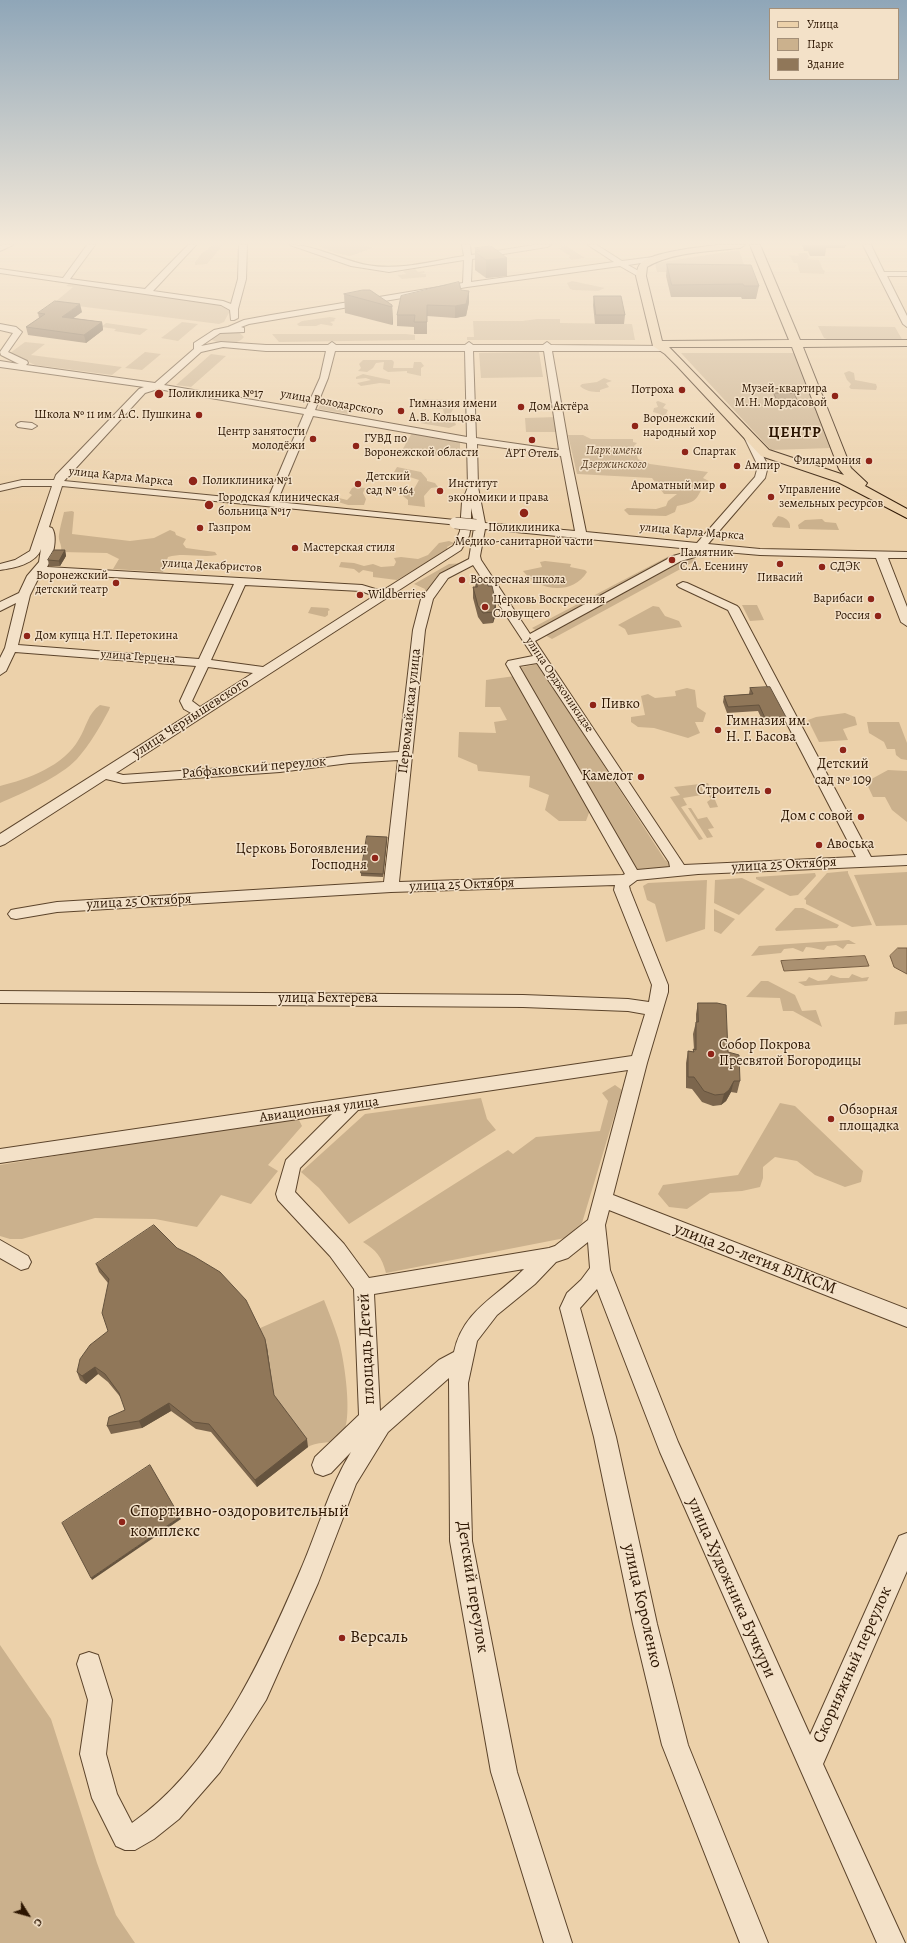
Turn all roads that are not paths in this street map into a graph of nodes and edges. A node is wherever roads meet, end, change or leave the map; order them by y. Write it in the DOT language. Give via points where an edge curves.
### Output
graph roads {
  1 [pos="15,336"];
  2 [pos="207,336"];
  3 [pos="208,336"];
  4 [pos="240,336"];
  5 [pos="254,336"];
  6 [pos="657,336"];
  7 [pos="793,336"];
  8 [pos="796,342"];
  9 [pos="907,343"];
  10 [pos="223,345"];
  11 [pos="332,346"];
  12 [pos="470,346"];
  13 [pos="547,346"];
  14 [pos="660,346"];
  15 [pos="907,347"];
  16 [pos="198,350"];
  17 [pos="0,364"];
  18 [pos="48,372"];
  19 [pos="156,387"];
  20 [pos="309,413"];
  21 [pos="22,425"];
  22 [pos="32,426"];
  23 [pos="749,438"];
  24 [pos="471,440"];
  25 [pos="565,454"];
  26 [pos="842,459"];
  27 [pos="804,466"];
  28 [pos="846,477"];
  29 [pos="0,479"];
  30 [pos="22,483"];
  31 [pos="58,483"];
  32 [pos="473,487"];
  33 [pos="0,488"];
  34 [pos="271,505"];
  35 [pos="907,508"];
  36 [pos="907,514"];
  37 [pos="726,518"];
  38 [pos="45,523"];
  39 [pos="478,525"];
  40 [pos="581,534"];
  41 [pos="699,547"];
  42 [pos="749,551"];
  43 [pos="881,555"];
  44 [pos="907,555"];
  45 [pos="475,560"];
  46 [pos="0,567"];
  47 [pos="39,570"];
  48 [pos="242,580"];
  49 [pos="683,585"];
  50 [pos="24,595"];
  51 [pos="382,595"];
  52 [pos="0,607"];
  53 [pos="907,622"];
  54 [pos="529,640"];
  55 [pos="11,648"];
  56 [pos="542,658"];
  57 [pos="204,663"];
  58 [pos="0,671"];
  59 [pos="264,671"];
  60 [pos="200,712"];
  61 [pos="406,756"];
  62 [pos="103,774"];
  63 [pos="0,842"];
  64 [pos="907,860"];
  65 [pos="866,862"];
  66 [pos="678,871"];
  67 [pos="629,877"];
  68 [pos="391,887"];
  69 [pos="16,914"];
  70 [pos="0,997"];
  71 [pos="655,1009"];
  72 [pos="638,1063"];
  73 [pos="352,1105"];
  74 [pos="0,1156"];
  75 [pos="604,1200"];
  76 [pos="596,1225"];
  77 [pos="0,1248"];
  78 [pos="549,1256"];
  79 [pos="20,1262"];
  80 [pos="600,1270"];
  81 [pos="364,1287"];
  82 [pos="907,1318"];
  83 [pos="463,1358"];
  84 [pos="323,1465"];
  85 [pos="907,1544"];
  86 [pos="89,1664"];
  87 [pos="810,1764"];
  88 [pos="558,1943"];
  89 [pos="754,1943"];
  90 [pos="892,1943"];
  1 -- 18 [label="street" via="4,352 5,355"];
  2 -- 16 [label="street" via="197,345"];
  3 -- 10 [label="street" via="206,338 210,342"];
  4 -- 10 [label="street" via="240,343"];
  5 -- 11 [label="street" via="270,345"];
  6 -- 14 [label="main road"];
  7 -- 8 [label="main road"];
  8 -- 9 [label="main road"];
  8 -- 14 [label="main road"];
  8 -- 15 [label="main road"];
  8 -- 26 [label="main road"];
  10 -- 11 [label="street" via="252,348"];
  10 -- 16 [label="street"];
  11 -- 12 [label="street"];
  11 -- 20 [label="street" via="324,378"];
  12 -- 13 [label="street"];
  12 -- 24 [label="street"];
  13 -- 14 [label="street"];
  13 -- 25 [label="street"];
  14 -- 23 [label="main road" via="681,364"];
  16 -- 19 [label="street"];
  17 -- 18 [label="street, улица Володарского"];
  18 -- 19 [label="street, улица Володарского"];
  19 -- 20 [label="street, улица Володарского"];
  19 -- 31 [label="street" via="142,391 64,473"];
  20 -- 24 [label="street, улица Володарского"];
  20 -- 34 [label="street"];
  21 -- 22 [label="street"];
  23 -- 27 [label="main road" via="765,453"];
  23 -- 37 [label="street" via="761,461 763,472 756,484"];
  24 -- 25 [label="street, улица Володарского"];
  24 -- 32 [label="street"];
  25 -- 40 [label="street"];
  26 -- 27 [label="main road" via="841,465 835,468"];
  26 -- 28 [label="main road"];
  27 -- 28 [label="main road"];
  28 -- 35 [label="main road"];
  28 -- 36 [label="main road"];
  29 -- 30 [label="street"];
  30 -- 31 [label="street, улица Карла Маркса"];
  30 -- 33 [label="street, улица Карла Маркса"];
  31 -- 34 [label="street, улица Карла Маркса"];
  31 -- 38 [label="street"];
  32 -- 39 [label="street"];
  32 -- 51 [label="street, улица Чернышевского" via="467,502 464,538 457,548"];
  34 -- 39 [label="street, улица Карла Маркса, bridge"];
  37 -- 41 [label="street"];
  37 -- 42 [label="street" via="721,531 726,540"];
  38 -- 46 [label="street" via="35,552 18,564"];
  38 -- 47 [label="street" via="50,535 44,563"];
  39 -- 40 [label="street, улица Карла Маркса"];
  39 -- 45 [label="street"];
  40 -- 41 [label="street, улица Карла Маркса"];
  41 -- 42 [label="street, улица Карла Маркса"];
  41 -- 54 [label="street" via="691,555 678,558"];
  42 -- 43 [label="street, улица Карла Маркса"];
  43 -- 44 [label="street, улица Карла Маркса"];
  43 -- 53 [label="street"];
  45 -- 54 [label="street, улица Орджоникидзе"];
  45 -- 61 [label="street, Первомайская улица" via="444,576 427,599 419,630"];
  47 -- 48 [label="street, улица Декабристов"];
  47 -- 50 [label="street" via="33,576"];
  48 -- 51 [label="street, улица Декабристов" via="362,588"];
  48 -- 57 [label="street"];
  49 -- 65 [label="street" via="733,608"];
  50 -- 52 [label="street"];
  50 -- 55 [label="street"];
  51 -- 59 [label="street, улица Чернышевского"];
  54 -- 56 [label="street, улица Орджоникидзе"];
  55 -- 57 [label="street, улица Герцена"];
  55 -- 58 [label="street"];
  56 -- 66 [label="street, улица Орджоникидзе" via="676,862"];
  56 -- 67 [label="street, улица Орджоникидзе" via="512,664"];
  57 -- 59 [label="street, улица Герцена"];
  57 -- 60 [label="street" via="186,701 189,706"];
  59 -- 60 [label="street, улица Чернышевского"];
  60 -- 62 [label="street, улица Чернышевского"];
  61 -- 62 [label="street, Рабфаковский переулок" via="123,779"];
  61 -- 68 [label="street, Первомайская улица"];
  62 -- 63 [label="street, улица Чернышевского"];
  64 -- 65 [label="street, улица 25 Октября"];
  65 -- 66 [label="street, улица 25 Октября"];
  66 -- 67 [label="street, улица 25 Октября"];
  67 -- 68 [label="street, улица 25 Октября"];
  67 -- 71 [label="street" via="622,885 622,890 660,985"];
  68 -- 69 [label="street, улица 25 Октября" via="58,907"];
  70 -- 71 [label="street, улица Бехтерева" via="523,1001 628,1005"];
  71 -- 72 [label="street"];
  72 -- 73 [label="street, Авиационная улица"];
  72 -- 75 [label="street"];
  73 -- 74 [label="street, Авиационная улица"];
  73 -- 81 [label="street, площадь Детей" via="292,1165 284,1194 337,1250"];
  75 -- 76 [label="street"];
  75 -- 82 [label="street, улица 20-летия ВЛКСМ"];
  76 -- 78 [label="street" via="561,1252"];
  76 -- 80 [label="street, улица Художника Бучкури"];
  77 -- 79 [label="street"];
  78 -- 81 [label="street"];
  78 -- 83 [label="street, Детский переулок" via="478,1323 467,1338"];
  80 -- 87 [label="street, улица Художника Бучкури" via="668,1445"];
  80 -- 89 [label="street, улица Короленко" via="574,1299 570,1308 605,1437 645,1624 675,1745"];
  81 -- 84 [label="street, площадь Детей" via="370,1419"];
  83 -- 86 [label="street" via="446,1367 380,1425 348,1478 310,1576 256,1692 212,1763 170,1810 135,1837 125,1837 105,1798 93,1754 100,1700"];
  83 -- 88 [label="street, Детский переулок" via="458,1384 462,1541 504,1772"];
  85 -- 87 [label="street, Скорняжный переулок"];
  87 -- 90 [label="street, улица Художника Бучкури"];
}
